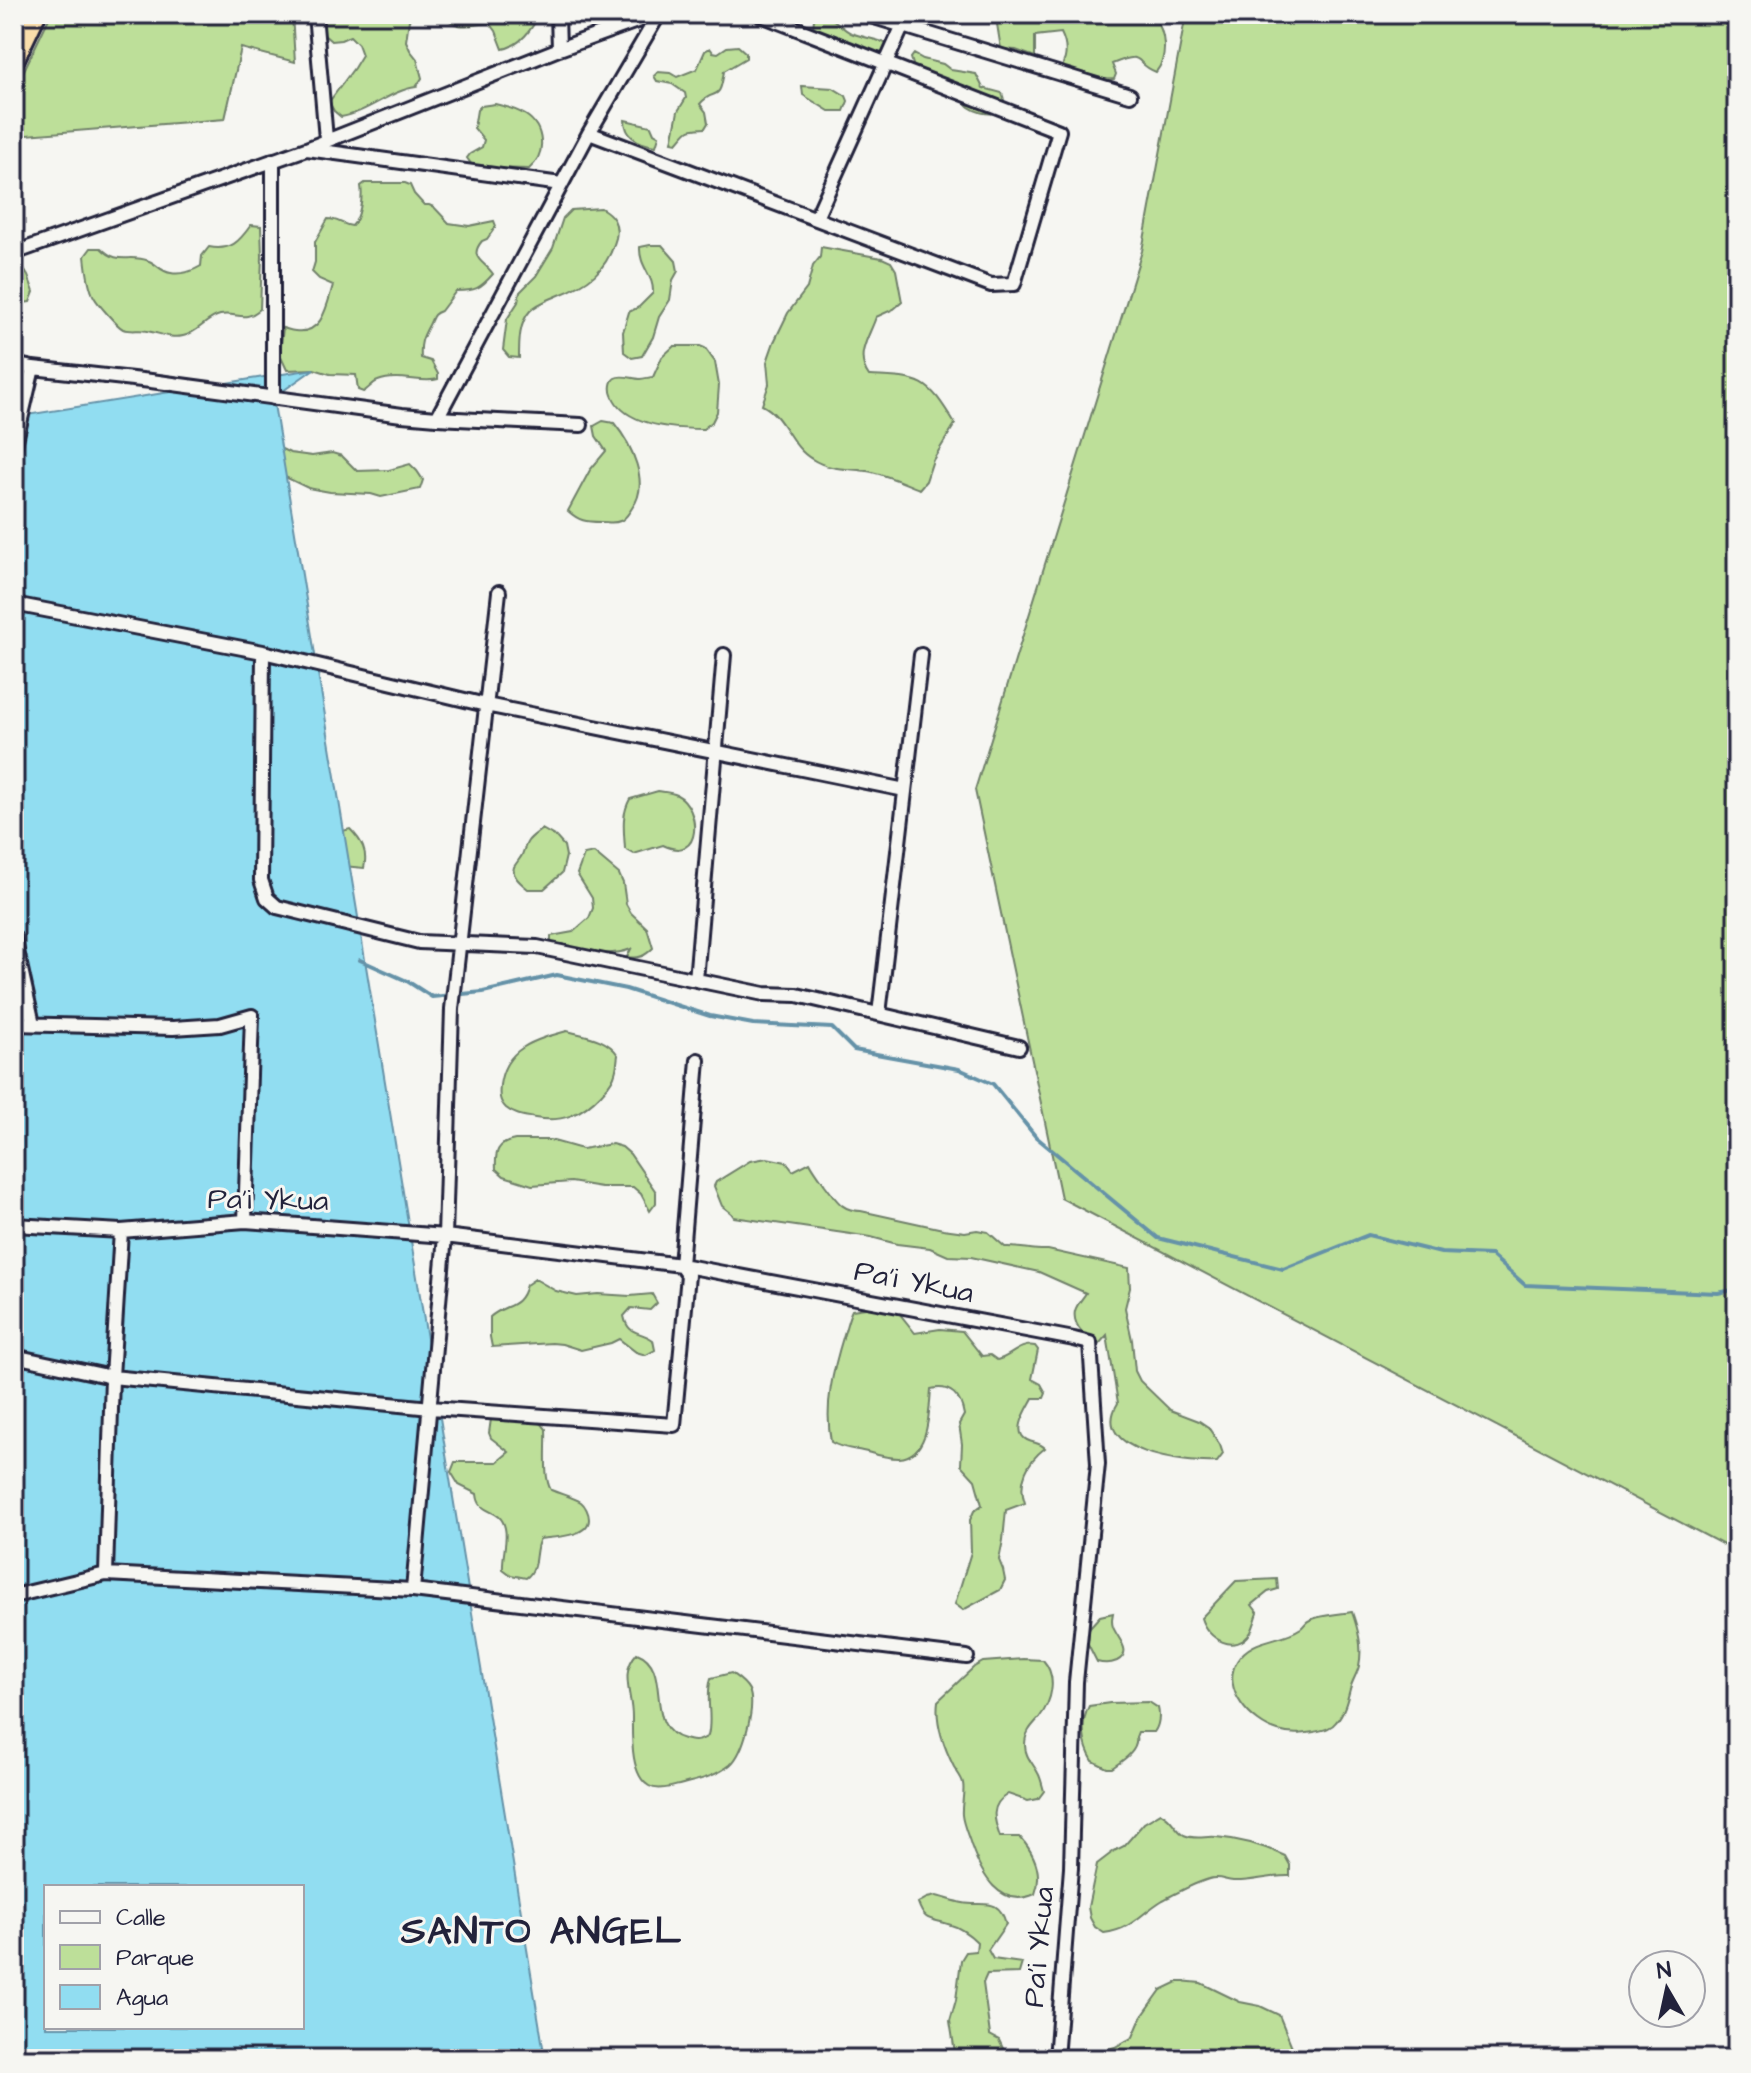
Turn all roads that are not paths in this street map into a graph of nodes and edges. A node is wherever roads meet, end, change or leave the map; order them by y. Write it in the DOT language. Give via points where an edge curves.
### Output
graph roads {
  1 [pos="35,14"];
  2 [pos="315,14"];
  3 [pos="558,14"];
  4 [pos="658,14"];
  5 [pos="759,14"];
  6 [pos="864,14"];
  7 [pos="905,20"];
  8 [pos="559,49"];
  9 [pos="14,58"];
  10 [pos="886,64"];
  11 [pos="1130,95"];
  12 [pos="589,133"];
  13 [pos="326,139"];
  14 [pos="306,149"];
  15 [pos="273,160"];
  16 [pos="561,184"];
  17 [pos="816,218"];
  18 [pos="14,253"];
  19 [pos="14,364"];
  20 [pos="33,368"];
  21 [pos="273,398"];
  22 [pos="437,418"];
  23 [pos="581,425"];
  24 [pos="14,449"];
  25 [pos="499,592"];
  26 [pos="14,604"];
  27 [pos="263,652"];
  28 [pos="724,655"];
  29 [pos="921,655"];
  30 [pos="486,705"];
  31 [pos="716,753"];
  32 [pos="905,790"];
  33 [pos="14,937"];
  34 [pos="459,944"];
  35 [pos="696,980"];
  36 [pos="879,1014"];
  37 [pos="14,1024"];
  38 [pos="33,1024"];
  39 [pos="1019,1047"];
  40 [pos="698,1060"];
  41 [pos="245,1221"];
  42 [pos="14,1225"];
  43 [pos="121,1231"];
  44 [pos="445,1236"];
  45 [pos="681,1265"];
  46 [pos="14,1356"];
  47 [pos="112,1377"];
  48 [pos="431,1408"];
  49 [pos="106,1574"];
  50 [pos="413,1590"];
  51 [pos="14,1596"];
  52 [pos="967,1657"];
  53 [pos="1056,2059"];
  1 -- 9 [label="highway"];
  2 -- 13 [label="street"];
  3 -- 8 [label="street"];
  4 -- 8 [label="street"];
  4 -- 12 [label="street"];
  5 -- 10 [label="street"];
  6 -- 7 [label="street"];
  7 -- 10 [label="street"];
  7 -- 11 [label="street"];
  8 -- 13 [label="street"];
  10 -- 17 [label="street"];
  10 -- 17 [label="street" via="1059,131 1014,284 991,285"];
  12 -- 16 [label="street"];
  12 -- 17 [label="street"];
  13 -- 14 [label="street"];
  14 -- 15 [label="street"];
  14 -- 16 [label="street"];
  15 -- 18 [label="street"];
  15 -- 21 [label="street"];
  16 -- 22 [label="street"];
  19 -- 20 [label="street"];
  20 -- 21 [label="street"];
  20 -- 24 [label="street"];
  21 -- 22 [label="street"];
  22 -- 23 [label="street"];
  25 -- 30 [label="street"];
  26 -- 27 [label="street"];
  27 -- 30 [label="street"];
  27 -- 34 [label="street" via="261,880 267,898 277,907 419,942"];
  28 -- 31 [label="street"];
  29 -- 32 [label="street"];
  30 -- 31 [label="street"];
  30 -- 34 [label="street"];
  31 -- 32 [label="street"];
  31 -- 35 [label="street"];
  32 -- 36 [label="street"];
  33 -- 38 [label="street"];
  34 -- 35 [label="street" via="537,947"];
  34 -- 44 [label="street"];
  35 -- 36 [label="street"];
  36 -- 39 [label="street"];
  37 -- 38 [label="street"];
  38 -- 41 [label="street" via="173,1028 220,1025 252,1016"];
  40 -- 45 [label="street"];
  41 -- 43 [label="street, Pa'i Ykua"];
  41 -- 44 [label="street, Pa'i Ykua"];
  42 -- 43 [label="street, Pa'i Ykua"];
  43 -- 47 [label="street"];
  44 -- 45 [label="street, Pa'i Ykua"];
  44 -- 48 [label="street"];
  45 -- 48 [label="street" via="688,1275 674,1425"];
  45 -- 53 [label="street, Pa'i Ykua" via="1090,1343 1098,1464 1076,1682 1071,1868"];
  46 -- 47 [label="street"];
  47 -- 48 [label="street"];
  47 -- 49 [label="street"];
  48 -- 50 [label="street"];
  49 -- 50 [label="street"];
  49 -- 51 [label="street"];
  50 -- 52 [label="street"];
}
